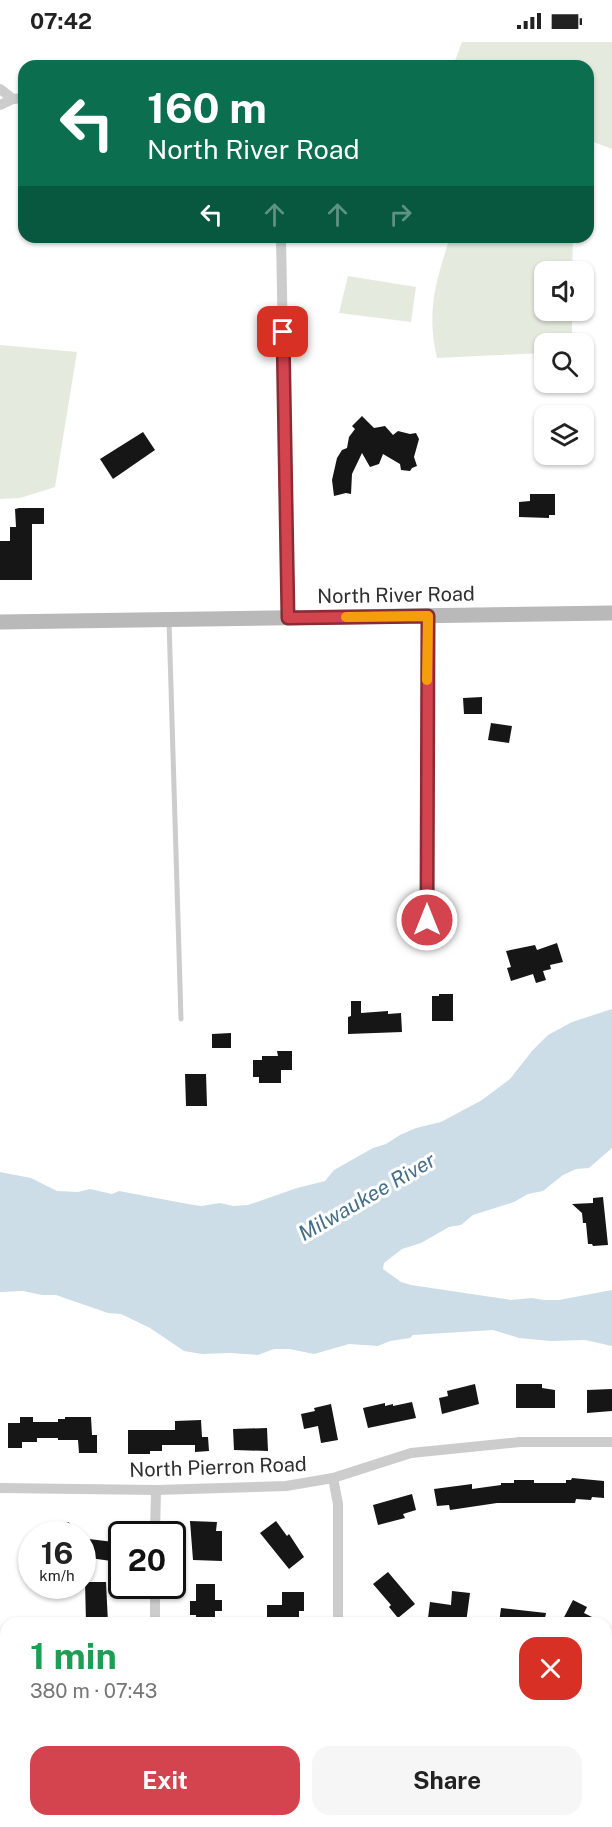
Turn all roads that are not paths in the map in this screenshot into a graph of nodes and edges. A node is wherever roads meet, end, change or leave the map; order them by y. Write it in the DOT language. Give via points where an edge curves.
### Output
graph roads {
  1 [pos="0,89"];
  2 [pos="18,98"];
  3 [pos="0,105"];
  4 [pos="281,243"];
  5 [pos="612,613"];
  6 [pos="428,616"];
  7 [pos="288,618"];
  8 [pos="169,619"];
  9 [pos="0,622"];
  10 [pos="427,920"];
  11 [pos="181,1019"];
  12 [pos="612,1442"];
  13 [pos="333,1478"];
  14 [pos="0,1488"];
  15 [pos="156,1490"];
  16 [pos="155,1521"];
  17 [pos="155,1599"];
  18 [pos="155,1617"];
  19 [pos="338,1617"];
  1 -- 2 [label="street"];
  2 -- 3 [label="street"];
  4 -- 7 [label="street"];
  5 -- 6 [label="street, North River Road"];
  6 -- 7 [label="street, North River Road"];
  6 -- 10 [label="lane"];
  7 -- 8 [label="street, North River Road"];
  8 -- 9 [label="street, North River Road"];
  8 -- 11 [label="lane"];
  12 -- 13 [label="street, North Pierron Road" via="520,1442 411,1453"];
  13 -- 15 [label="street, North Pierron Road" via="286,1486"];
  13 -- 19 [label="street" via="338,1504"];
  14 -- 15 [label="street, North Pierron Road"];
  15 -- 16 [label="street"];
  17 -- 18 [label="street"];
}
